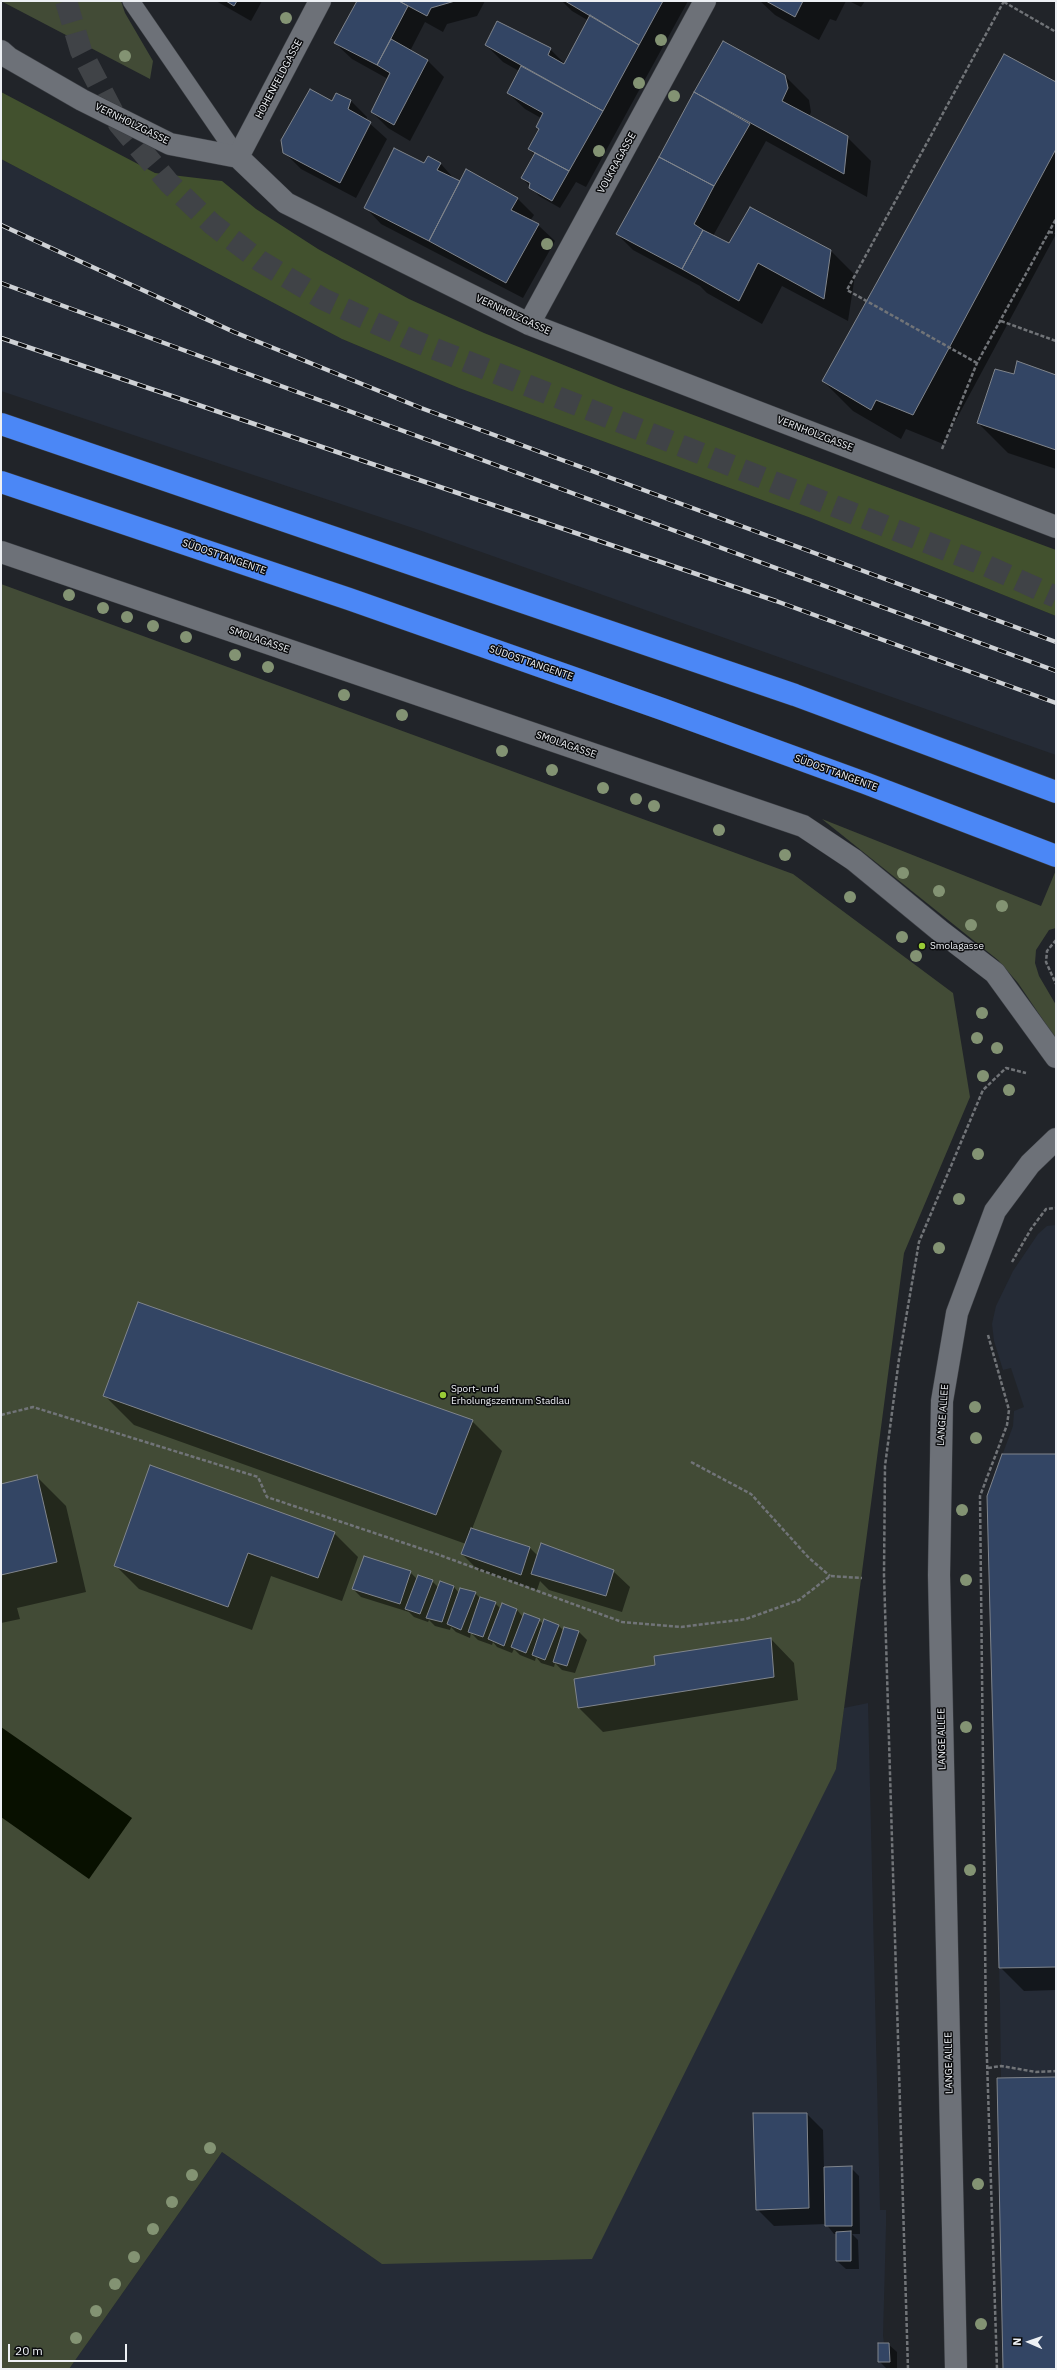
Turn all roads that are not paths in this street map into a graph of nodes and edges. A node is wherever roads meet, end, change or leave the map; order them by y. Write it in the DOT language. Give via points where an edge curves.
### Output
graph roads {
  1 [pos="131,1"];
  2 [pos="320,1"];
  3 [pos="705,1"];
  4 [pos="1,51"];
  5 [pos="238,156"];
  6 [pos="529,324"];
  7 [pos="1,424"];
  8 [pos="1,482"];
  9 [pos="1056,527"];
  10 [pos="1,552"];
  11 [pos="1056,792"];
  12 [pos="1056,856"];
  13 [pos="1056,1057"];
  14 [pos="1056,1139"];
  15 [pos="956,2369"];
  1 -- 5 [label="lane"];
  2 -- 5 [label="street, HOHENFELDGASSE"];
  3 -- 6 [label="street, VOLKRAGASSE"];
  4 -- 5 [label="street, VERNHOLZGASSE" via="82,100 170,144"];
  5 -- 6 [label="street, VERNHOLZGASSE" via="286,203"];
  6 -- 9 [label="street, VERNHOLZGASSE"];
  7 -- 11 [label="highway" via="795,695"];
  8 -- 12 [label="highway, SÜDOSTTANGENTE" via="341,597 654,707 865,783"];
  10 -- 13 [label="street, SMOLAGASSE" via="803,826 854,860 995,973"];
  14 -- 15 [label="street, LANGE ALLEE" via="1030,1164 995,1211 956,1312 942,1401 939,1583"];
}
